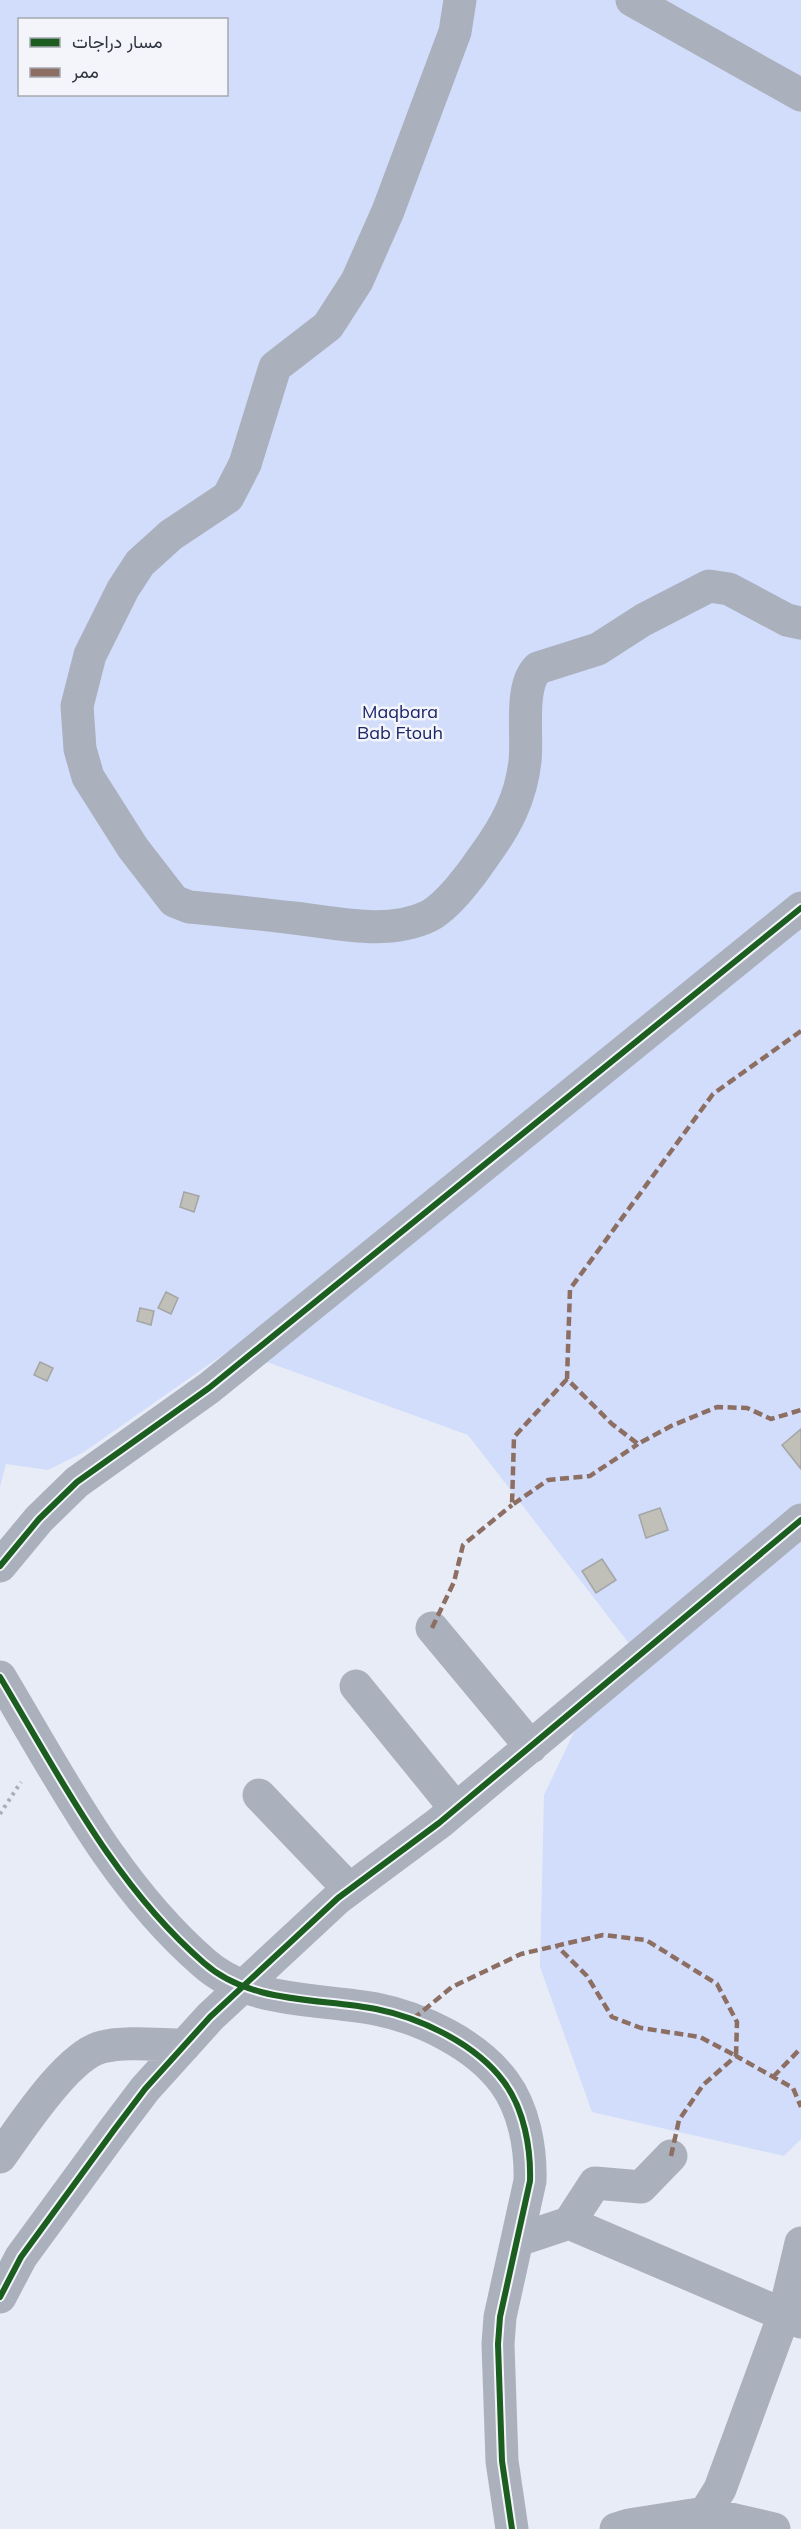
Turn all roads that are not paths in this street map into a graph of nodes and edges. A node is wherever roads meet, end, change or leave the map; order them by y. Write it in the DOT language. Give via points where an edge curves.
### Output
graph roads {
  1 [pos="460,0"];
  2 [pos="632,0"];
  3 [pos="801,95"];
  4 [pos="801,623"];
  5 [pos="801,908"];
  6 [pos="801,1520"];
  7 [pos="0,1566"];
  8 [pos="432,1628"];
  9 [pos="0,1677"];
  10 [pos="356,1686"];
  11 [pos="531,1747"];
  12 [pos="259,1795"];
  13 [pos="456,1809"];
  14 [pos="349,1888"];
  15 [pos="244,1988"];
  16 [pos="185,2045"];
  17 [pos="671,2156"];
  18 [pos="0,2157"];
  19 [pos="568,2223"];
  20 [pos="518,2240"];
  21 [pos="801,2243"];
  22 [pos="0,2297"];
  23 [pos="793,2318"];
  24 [pos="705,2513"];
  25 [pos="512,2529"];
  26 [pos="616,2529"];
  27 [pos="774,2529"];
  1 -- 4 [label="street" via="455,32 388,211 357,281 328,326 275,367 245,464 228,497 171,535 140,562 90,655 77,706 80,749 88,777 133,848 174,901 189,906 368,926 408,924 431,915 466,882 515,807 525,762 528,690 538,668 598,649 643,620 709,586 729,589 787,620"];
  2 -- 3 [label="street"];
  5 -- 7 [label="street" via="183,1409 77,1482 39,1519"];
  6 -- 11 [label="street"];
  8 -- 11 [label="street"];
  9 -- 15 [label="street" via="87,1825 150,1911 205,1964"];
  10 -- 13 [label="street"];
  11 -- 13 [label="street"];
  12 -- 14 [label="street"];
  13 -- 14 [label="street"];
  14 -- 15 [label="street"];
  15 -- 16 [label="street"];
  15 -- 20 [label="street" via="377,2009 413,2019 483,2061 504,2082 528,2143 530,2181"];
  16 -- 18 [label="street" via="100,2047 72,2065"];
  16 -- 22 [label="street" via="114,2130 21,2257"];
  17 -- 19 [label="street" via="641,2187 595,2183"];
  19 -- 20 [label="street"];
  19 -- 23 [label="street"];
  20 -- 25 [label="street" via="500,2317 498,2344 502,2461"];
  21 -- 23 [label="street"];
  23 -- 24 [label="street" via="720,2489"];
  24 -- 26 [label="street"];
  24 -- 27 [label="street"];
}
